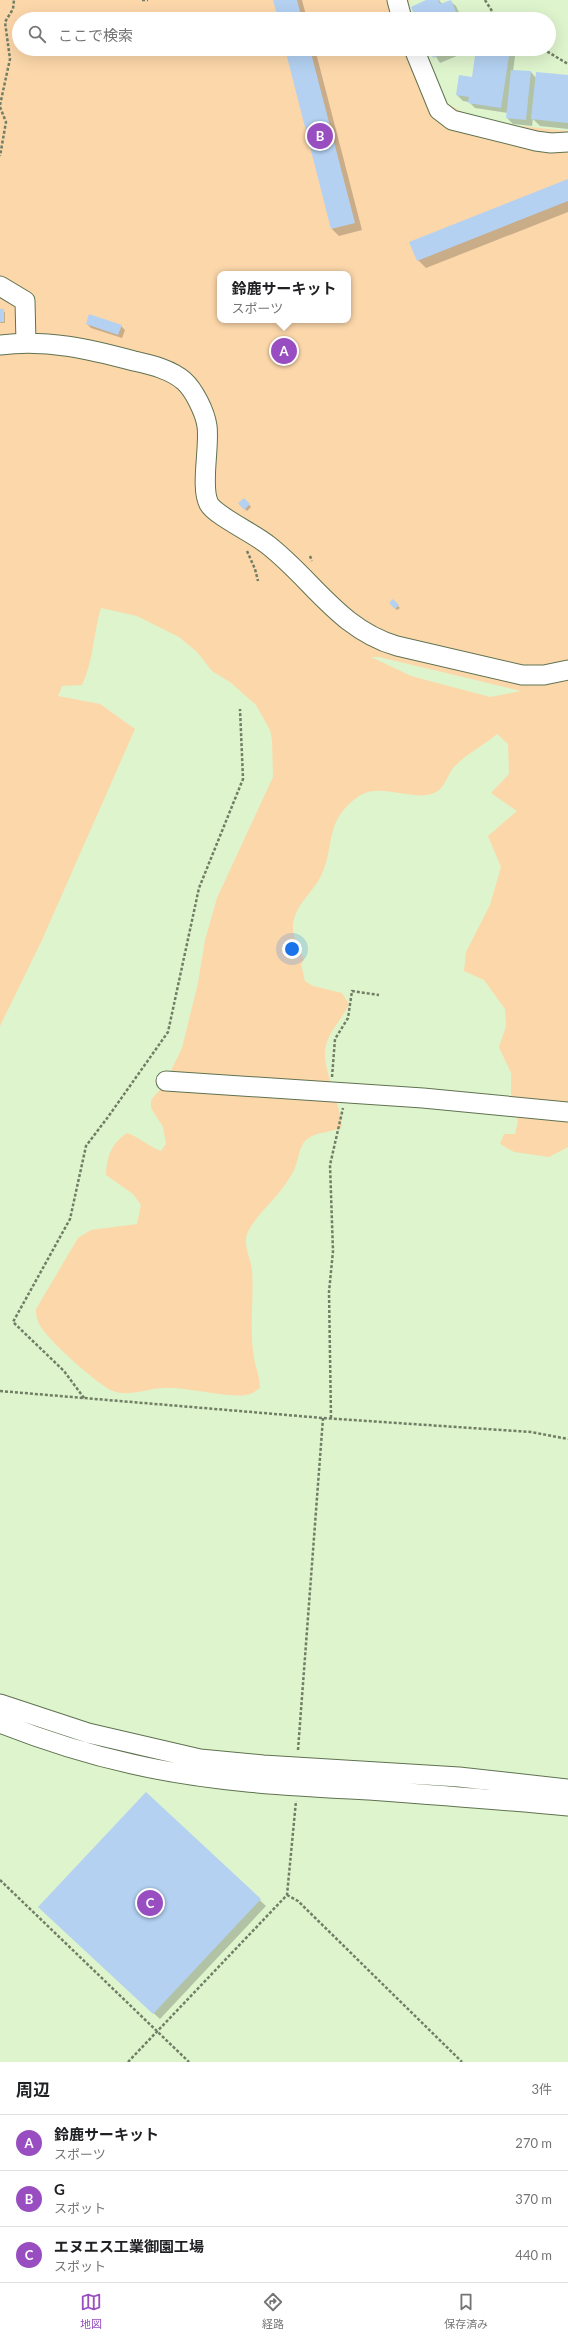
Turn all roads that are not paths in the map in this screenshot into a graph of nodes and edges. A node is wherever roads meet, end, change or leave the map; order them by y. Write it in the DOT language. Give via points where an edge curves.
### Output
graph roads {
  1 [pos="397,0"];
  2 [pos="400,12"];
  3 [pos="417,56"];
  4 [pos="568,142"];
  5 [pos="0,286"];
  6 [pos="26,343"];
  7 [pos="0,345"];
  8 [pos="568,670"];
  9 [pos="166,1081"];
  10 [pos="568,1112"];
  11 [pos="0,1704"];
  12 [pos="0,1723"];
  13 [pos="568,1789"];
  14 [pos="568,1806"];
  1 -- 2 [label="street"];
  3 -- 4 [label="street" via="439,110 452,120 536,141"];
  5 -- 6 [label="street" via="25,301"];
  6 -- 7 [label="street"];
  6 -- 8 [label="street" via="49,343 94,350 167,370 184,381 206,420 206,491 211,508 268,545 360,631 379,641 397,646 522,675 544,675"];
  9 -- 10 [label="street" via="423,1098"];
  11 -- 13 [label="street" via="88,1733 200,1759 459,1777"];
  12 -- 14 [label="street" via="79,1750 133,1764 192,1775 297,1786 464,1796"];
}
